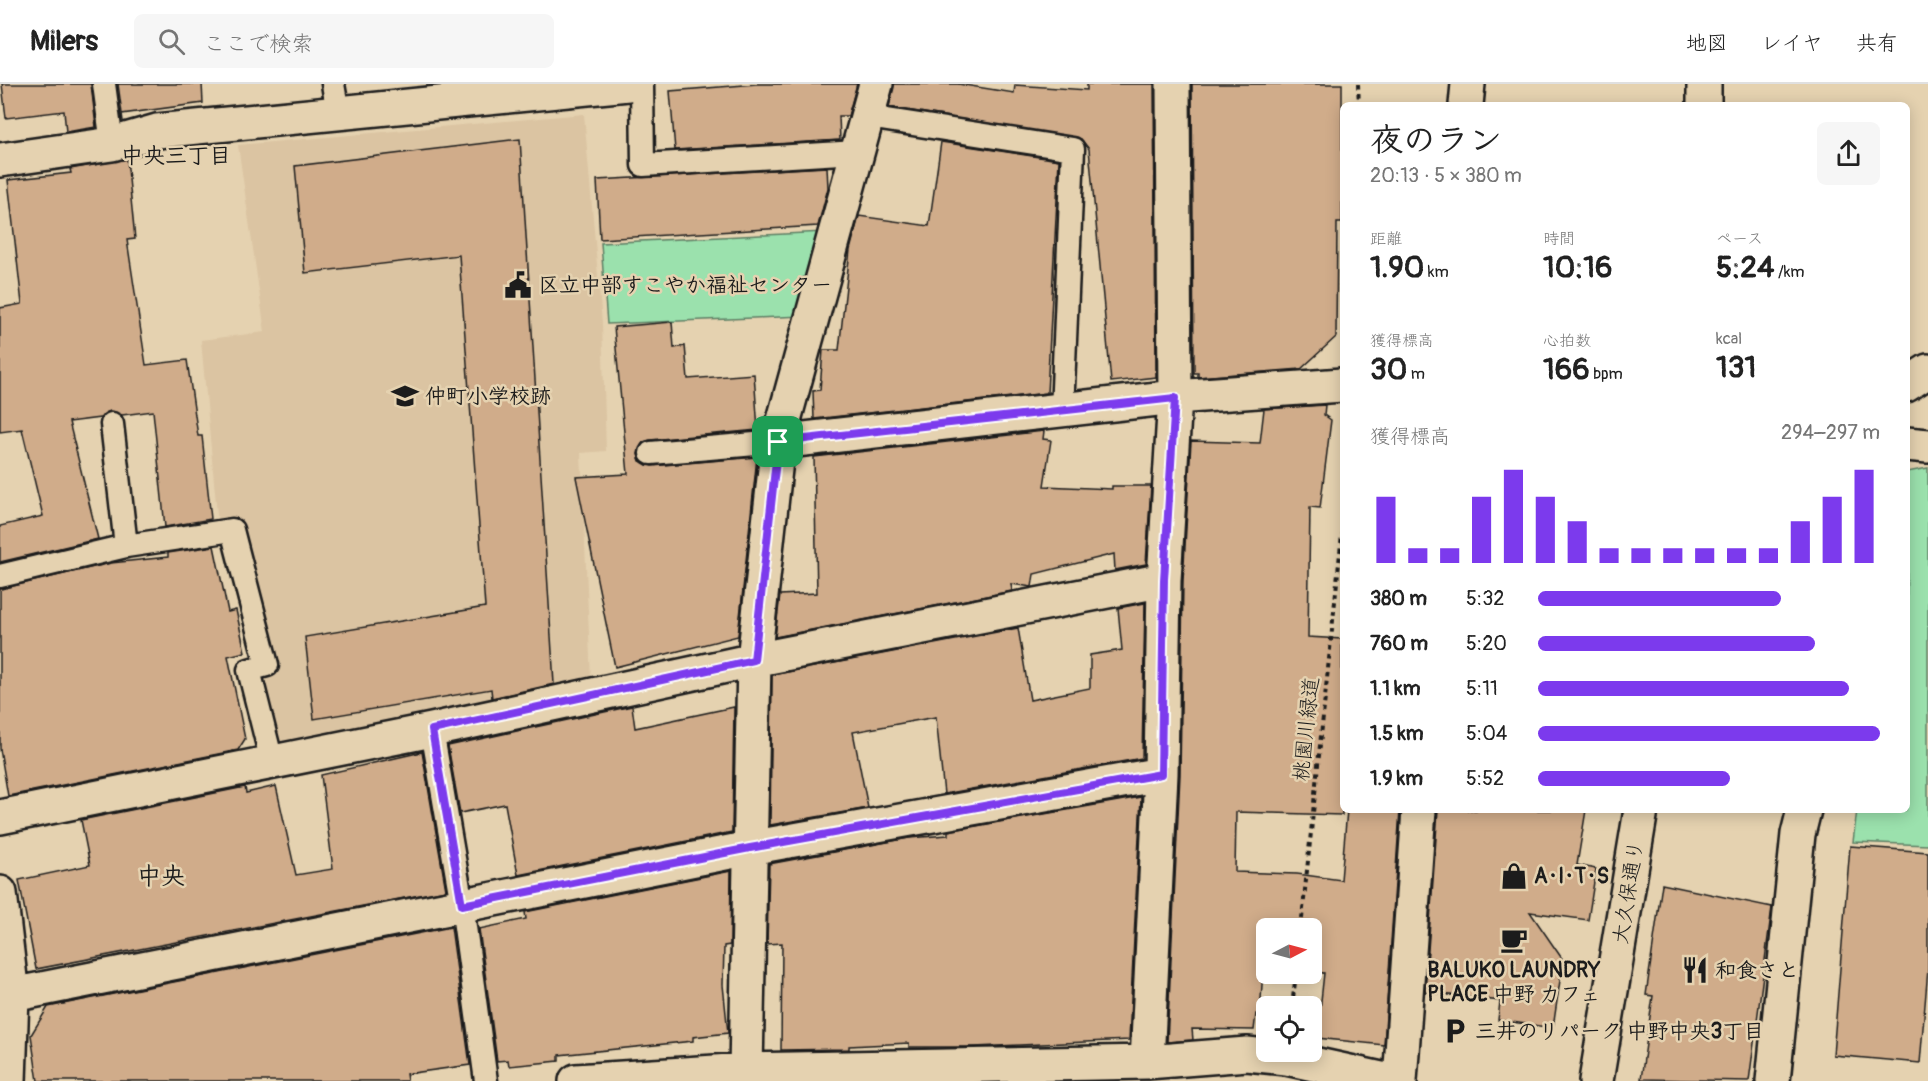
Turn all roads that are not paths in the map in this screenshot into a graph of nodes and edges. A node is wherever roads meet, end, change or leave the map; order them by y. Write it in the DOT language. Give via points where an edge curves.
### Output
graph roads {
  1 [pos="104,84"];
  2 [pos="876,84"];
  3 [pos="1173,84"];
  4 [pos="1468,84"];
  5 [pos="1704,84"];
  6 [pos="622,85"];
  7 [pos="336,99"];
  8 [pos="1466,102"];
  9 [pos="1704,102"];
  10 [pos="868,117"];
  11 [pos="112,144"];
  12 [pos="857,152"];
  13 [pos="0,160"];
  14 [pos="1928,371"];
  15 [pos="1910,382"];
  16 [pos="1340,385"];
  17 [pos="1175,398"];
  18 [pos="1062,412"];
  19 [pos="112,424"];
  20 [pos="778,442"];
  21 [pos="1910,444"];
  22 [pos="1928,446"];
  23 [pos="651,453"];
  24 [pos="126,546"];
  25 [pos="0,576"];
  26 [pos="1164,580"];
  27 [pos="754,660"];
  28 [pos="432,730"];
  29 [pos="272,762"];
  30 [pos="1161,774"];
  31 [pos="1419,813"];
  32 [pos="1641,813"];
  33 [pos="1803,813"];
  34 [pos="0,817"];
  35 [pos="750,848"];
  36 [pos="0,897"];
  37 [pos="462,905"];
  38 [pos="12,995"];
  39 [pos="1147,1062"];
  40 [pos="1242,1067"];
  41 [pos="747,1070"];
  42 [pos="9,1081"];
  43 [pos="486,1081"];
  44 [pos="576,1081"];
  45 [pos="1391,1081"];
  46 [pos="1400,1081"];
  47 [pos="1596,1081"];
  48 [pos="1773,1081"];
  1 -- 11 [label="lane"];
  2 -- 10 [label="street"];
  3 -- 17 [label="street"];
  4 -- 8 [label="street"];
  5 -- 9 [label="street"];
  6 -- 7 [label="street"];
  6 -- 12 [label="lane" via="643,165"];
  7 -- 11 [label="street" via="157,131"];
  10 -- 12 [label="street"];
  10 -- 18 [label="lane" via="1073,149"];
  11 -- 13 [label="street"];
  12 -- 20 [label="street"];
  14 -- 15 [label="street"];
  16 -- 17 [label="street"];
  17 -- 18 [label="street"];
  17 -- 26 [label="street"];
  18 -- 20 [label="street"];
  19 -- 24 [label="lane"];
  20 -- 23 [label="lane"];
  20 -- 27 [label="street"];
  21 -- 22 [label="street"];
  24 -- 25 [label="lane"];
  24 -- 29 [label="lane" via="232,530 267,664 249,670"];
  26 -- 27 [label="street"];
  26 -- 30 [label="street"];
  27 -- 28 [label="street"];
  27 -- 35 [label="street"];
  28 -- 29 [label="street"];
  28 -- 37 [label="lane"];
  29 -- 34 [label="street"];
  30 -- 35 [label="street"];
  30 -- 39 [label="street"];
  31 -- 46 [label="street"];
  32 -- 47 [label="street, 大久保通り"];
  33 -- 48 [label="street"];
  35 -- 37 [label="street"];
  35 -- 41 [label="street"];
  36 -- 38 [label="street"];
  37 -- 38 [label="street"];
  37 -- 43 [label="lane"];
  38 -- 42 [label="street"];
  39 -- 40 [label="street"];
  39 -- 41 [label="street"];
  40 -- 45 [label="street" via="1286,1058"];
  41 -- 44 [label="street"];
}
